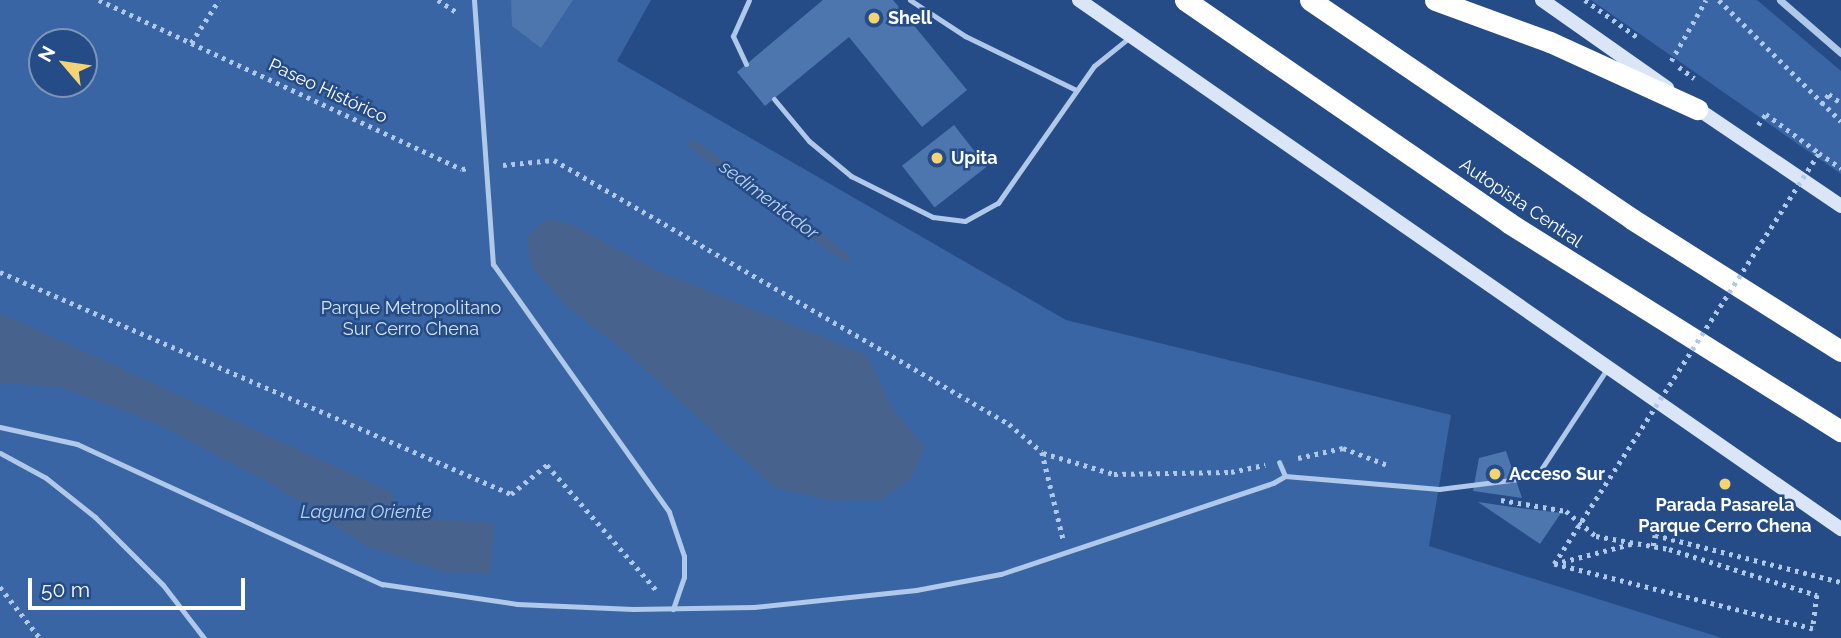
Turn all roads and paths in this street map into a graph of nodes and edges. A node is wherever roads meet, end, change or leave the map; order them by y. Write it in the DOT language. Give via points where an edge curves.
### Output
graph roads {
  1 [pos="99,0"];
  2 [pos="219,0"];
  3 [pos="474,0"];
  4 [pos="749,0"];
  5 [pos="909,0"];
  6 [pos="1079,0"];
  7 [pos="1185,0"];
  8 [pos="1310,0"];
  9 [pos="1434,0"];
  10 [pos="1542,0"];
  11 [pos="1706,0"];
  12 [pos="1719,0"];
  13 [pos="1780,0"];
  14 [pos="1132,36"];
  15 [pos="191,43"];
  16 [pos="1841,53"];
  17 [pos="1671,61"];
  18 [pos="746,64"];
  19 [pos="1076,90"];
  20 [pos="774,99"];
  21 [pos="1841,103"];
  22 [pos="1821,105"];
  23 [pos="1697,108"];
  24 [pos="1766,114"];
  25 [pos="1841,121"];
  26 [pos="1819,153"];
  27 [pos="488,167"];
  28 [pos="1841,168"];
  29 [pos="1841,206"];
  30 [pos="0,272"];
  31 [pos="1841,351"];
  32 [pos="1609,367"];
  33 [pos="0,427"];
  34 [pos="1841,431"];
  35 [pos="0,453"];
  36 [pos="1279,462"];
  37 [pos="1285,476"];
  38 [pos="1841,529"];
  39 [pos="1635,542"];
  40 [pos="1653,546"];
  41 [pos="1669,549"];
  42 [pos="1066,551"];
  43 [pos="1554,564"];
  44 [pos="1841,582"];
  45 [pos="0,587"];
  46 [pos="673,609"];
  47 [pos="40,638"];
  48 [pos="204,638"];
  1 -- 15 [label="path, Paseo Histórico"];
  2 -- 15 [label="path"];
  3 -- 27 [label="lane"];
  4 -- 18 [label="lane" via="733,36"];
  5 -- 19 [label="lane" via="965,36"];
  6 -- 14 [label="main road"];
  7 -- 34 [label="highway, Autopista Central" via="1509,223"];
  8 -- 31 [label="highway" via="1632,219"];
  9 -- 23 [label="highway" via="1550,42"];
  10 -- 23 [label="main road"];
  11 -- 17 [label="path"];
  12 -- 22 [label="path"];
  13 -- 16 [label="street"];
  14 -- 19 [label="lane" via="1105,54"];
  14 -- 32 [label="main road"];
  15 -- 27 [label="path, Paseo Histórico" via="462,169"];
  19 -- 20 [label="lane" via="998,203 978,218 954,222 933,217 836,166"];
  21 -- 22 [label="path" via="1829,94"];
  22 -- 25 [label="path"];
  23 -- 29 [label="main road"];
  24 -- 26 [label="path"];
  26 -- 28 [label="path, bridge"];
  26 -- 43 [label="path, bridge"];
  27 -- 42 [label="path, Paseo Histórico" via="554,160 1009,424 1042,452"];
  27 -- 46 [label="lane" via="493,264 673,521 682,547 684,577"];
  30 -- 46 [label="path" via="511,494 547,465"];
  32 -- 37 [label="lane" via="1536,477 1438,489"];
  32 -- 38 [label="main road"];
  33 -- 46 [label="lane" via="77,444 382,584 517,604"];
  35 -- 48 [label="lane" via="46,478 95,517 163,585"];
  36 -- 37 [label="lane"];
  37 -- 42 [label="lane"];
  39 -- 43 [label="path"];
  40 -- 44 [label="path" via="1655,535"];
  41 -- 43 [label="path, bridge" via="1817,595 1813,629"];
  42 -- 46 [label="lane" via="1001,574 916,590 754,607"];
  45 -- 47 [label="path"];
}
